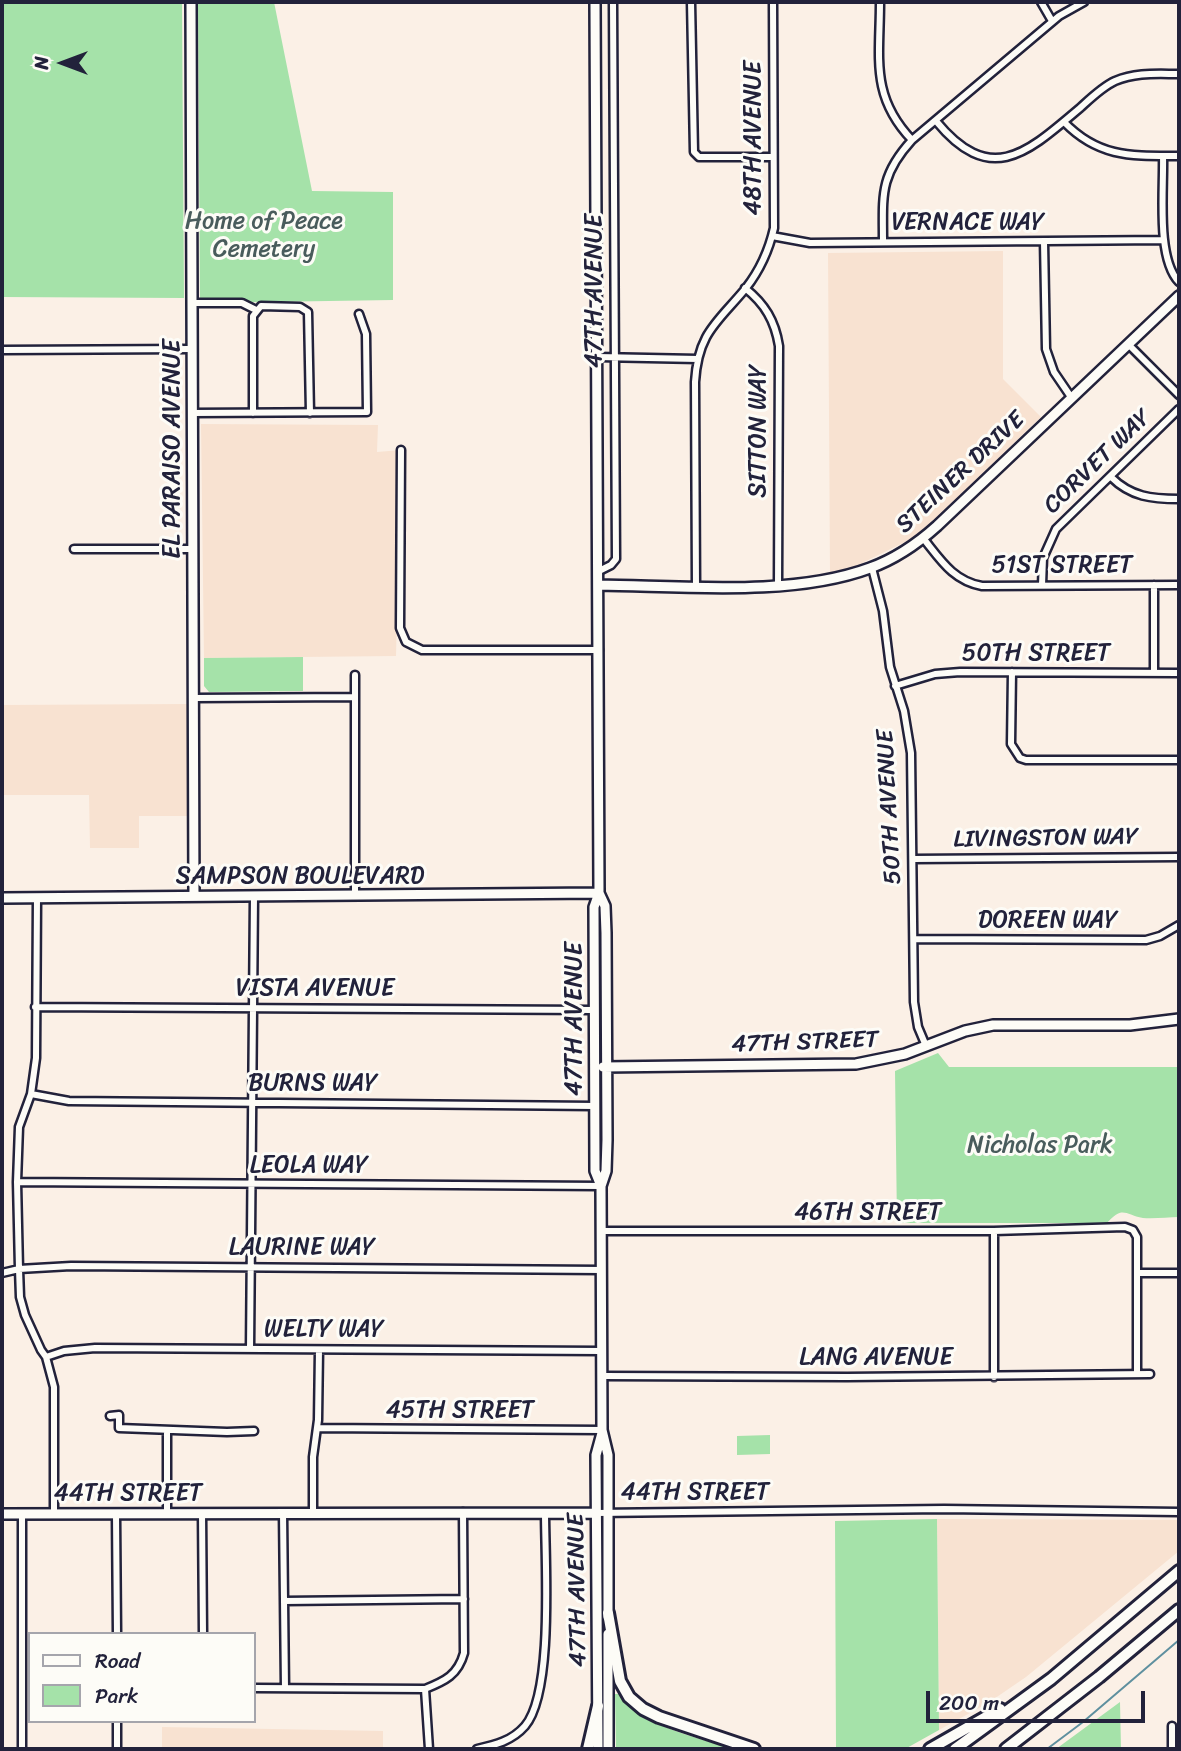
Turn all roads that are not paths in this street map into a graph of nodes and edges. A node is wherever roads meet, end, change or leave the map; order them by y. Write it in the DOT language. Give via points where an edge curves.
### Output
graph roads {
  1 [pos="191,2"];
  2 [pos="595,2"];
  3 [pos="612,2"];
  4 [pos="691,2"];
  5 [pos="773,2"];
  6 [pos="880,2"];
  7 [pos="1041,2"];
  8 [pos="1083,2"];
  9 [pos="1052,22"];
  10 [pos="1179,74"];
  11 [pos="936,121"];
  12 [pos="1064,122"];
  13 [pos="912,140"];
  14 [pos="1163,156"];
  15 [pos="1179,156"];
  16 [pos="773,157"];
  17 [pos="772,236"];
  18 [pos="1164,240"];
  19 [pos="883,242"];
  20 [pos="1044,242"];
  21 [pos="1179,282"];
  22 [pos="745,288"];
  23 [pos="1179,296"];
  24 [pos="192,303"];
  25 [pos="256,310"];
  26 [pos="359,314"];
  27 [pos="1129,345"];
  28 [pos="192,349"];
  29 [pos="2,350"];
  30 [pos="598,356"];
  31 [pos="614,356"];
  32 [pos="698,359"];
  33 [pos="1179,395"];
  34 [pos="1071,397"];
  35 [pos="1179,409"];
  36 [pos="253,412"];
  37 [pos="310,412"];
  38 [pos="192,413"];
  39 [pos="401,450"];
  40 [pos="1111,477"];
  41 [pos="1179,499"];
  42 [pos="923,538"];
  43 [pos="74,549"];
  44 [pos="193,549"];
  45 [pos="872,568"];
  46 [pos="599,571"];
  47 [pos="600,585"];
  48 [pos="1041,585"];
  49 [pos="1154,585"];
  50 [pos="1179,585"];
  51 [pos="778,586"];
  52 [pos="696,587"];
  53 [pos="600,650"];
  54 [pos="1012,672"];
  55 [pos="1154,673"];
  56 [pos="1179,673"];
  57 [pos="355,675"];
  58 [pos="895,686"];
  59 [pos="355,697"];
  60 [pos="194,698"];
  61 [pos="1179,760"];
  62 [pos="1179,857"];
  63 [pos="913,859"];
  64 [pos="599,893"];
  65 [pos="194,896"];
  66 [pos="254,896"];
  67 [pos="355,896"];
  68 [pos="2,898"];
  69 [pos="37,898"];
  70 [pos="1179,925"];
  71 [pos="914,939"];
  72 [pos="35,1007"];
  73 [pos="253,1009"];
  74 [pos="594,1010"];
  75 [pos="1179,1019"];
  76 [pos="926,1046"];
  77 [pos="595,1067"];
  78 [pos="607,1067"];
  79 [pos="31,1094"];
  80 [pos="252,1103"];
  81 [pos="595,1105"];
  82 [pos="606,1171"];
  83 [pos="18,1182"];
  84 [pos="251,1185"];
  85 [pos="601,1186"];
  86 [pos="602,1231"];
  87 [pos="994,1231"];
  88 [pos="251,1267"];
  89 [pos="19,1269"];
  90 [pos="602,1270"];
  91 [pos="2,1273"];
  92 [pos="1138,1273"];
  93 [pos="1179,1273"];
  94 [pos="250,1349"];
  95 [pos="319,1350"];
  96 [pos="602,1352"];
  97 [pos="46,1357"];
  98 [pos="1137,1374"];
  99 [pos="1150,1374"];
  100 [pos="603,1376"];
  101 [pos="994,1377"];
  102 [pos="110,1416"];
  103 [pos="317,1428"];
  104 [pos="167,1430"];
  105 [pos="602,1430"];
  106 [pos="254,1431"];
  107 [pos="463,1512"];
  108 [pos="1179,1512"];
  109 [pos="167,1513"];
  110 [pos="202,1513"];
  111 [pos="283,1513"];
  112 [pos="313,1513"];
  113 [pos="545,1513"];
  114 [pos="596,1513"];
  115 [pos="608,1513"];
  116 [pos="2,1514"];
  117 [pos="22,1514"];
  118 [pos="54,1514"];
  119 [pos="117,1515"];
  120 [pos="1179,1571"];
  121 [pos="464,1599"];
  122 [pos="284,1601"];
  123 [pos="1179,1610"];
  124 [pos="608,1613"];
  125 [pos="117,1632"];
  126 [pos="203,1632"];
  127 [pos="1051,1679"];
  128 [pos="256,1688"];
  129 [pos="285,1688"];
  130 [pos="425,1689"];
  131 [pos="598,1706"];
  132 [pos="117,1723"];
  133 [pos="1172,1726"];
  134 [pos="22,1749"];
  135 [pos="117,1749"];
  136 [pos="429,1749"];
  137 [pos="477,1749"];
  138 [pos="588,1749"];
  139 [pos="598,1749"];
  140 [pos="608,1749"];
  141 [pos="754,1749"];
  142 [pos="930,1749"];
  143 [pos="955,1749"];
  144 [pos="1006,1749"];
  145 [pos="1172,1749"];
  1 -- 24 [label="street, EL PARAISO AVENUE"];
  2 -- 30 [label="street, 47TH AVENUE"];
  3 -- 31 [label="street, 47TH AVENUE"];
  4 -- 16 [label="street" via="694,152 699,157"];
  5 -- 16 [label="street, 48TH AVENUE"];
  6 -- 13 [label="street" via="882,92 896,122"];
  7 -- 9 [label="street"];
  8 -- 9 [label="street"];
  9 -- 11 [label="street"];
  10 -- 12 [label="street" via="1141,74 1113,82"];
  11 -- 12 [label="street" via="961,147 993,158 1032,148"];
  11 -- 13 [label="street"];
  12 -- 14 [label="street" via="1080,138 1108,152"];
  13 -- 19 [label="street" via="897,156 886,181"];
  14 -- 15 [label="street"];
  14 -- 18 [label="street"];
  16 -- 17 [label="street, 48TH AVENUE"];
  17 -- 19 [label="street, VERNACE WAY" via="810,243"];
  17 -- 22 [label="street, 48TH AVENUE" via="762,264"];
  18 -- 20 [label="street, VERNACE WAY"];
  18 -- 21 [label="street" via="1168,267"];
  19 -- 20 [label="street, VERNACE WAY"];
  20 -- 34 [label="street" via="1046,349 1054,372"];
  22 -- 32 [label="street, 48TH AVENUE" via="711,326"];
  22 -- 51 [label="street, SITTON WAY" via="768,312 779,346"];
  23 -- 27 [label="street, STEINER DRIVE"];
  24 -- 25 [label="street" via="242,303"];
  24 -- 28 [label="street, EL PARAISO AVENUE"];
  25 -- 36 [label="street"];
  25 -- 37 [label="street" via="289,306 308,312"];
  26 -- 37 [label="street" via="366,334 367,412"];
  27 -- 33 [label="street"];
  27 -- 34 [label="street, STEINER DRIVE"];
  28 -- 29 [label="street"];
  28 -- 38 [label="street, EL PARAISO AVENUE"];
  30 -- 31 [label="street"];
  30 -- 46 [label="street, 47TH AVENUE"];
  31 -- 32 [label="street"];
  31 -- 46 [label="street, 47TH AVENUE" via="616,559"];
  32 -- 52 [label="street, 48TH AVENUE"];
  34 -- 42 [label="street, STEINER DRIVE"];
  35 -- 40 [label="street, CORVET WAY"];
  36 -- 37 [label="street"];
  36 -- 38 [label="street"];
  38 -- 44 [label="street, EL PARAISO AVENUE"];
  39 -- 53 [label="street" via="400,628 406,642 422,650"];
  40 -- 41 [label="street" via="1136,495"];
  40 -- 48 [label="street, CORVET WAY" via="1056,529 1043,558"];
  42 -- 45 [label="street, STEINER DRIVE"];
  42 -- 48 [label="street, 51ST STREET" via="947,568 966,582 989,587"];
  43 -- 44 [label="street"];
  44 -- 60 [label="street, EL PARAISO AVENUE"];
  45 -- 51 [label="street, STEINER DRIVE"];
  45 -- 58 [label="street, 50TH AVENUE"];
  46 -- 47 [label="street, 47TH AVENUE"];
  47 -- 52 [label="street, STEINER DRIVE"];
  47 -- 53 [label="street, 47TH AVENUE"];
  48 -- 49 [label="street, 51ST STREET"];
  49 -- 50 [label="street, 51ST STREET"];
  49 -- 55 [label="street"];
  51 -- 52 [label="street, STEINER DRIVE"];
  53 -- 64 [label="street, 47TH AVENUE"];
  54 -- 55 [label="street, 50TH STREET"];
  54 -- 58 [label="street, 50TH STREET" via="944,673"];
  54 -- 61 [label="street" via="1011,744 1020,758"];
  55 -- 56 [label="street, 50TH STREET"];
  57 -- 59 [label="street"];
  58 -- 63 [label="street, 50TH AVENUE" via="911,753"];
  59 -- 60 [label="street"];
  59 -- 67 [label="street"];
  60 -- 65 [label="street, EL PARAISO AVENUE"];
  62 -- 63 [label="street, LIVINGSTON WAY"];
  63 -- 71 [label="street, 50TH AVENUE"];
  64 -- 67 [label="street, SAMPSON BOULEVARD"];
  64 -- 74 [label="street, 47TH AVENUE" via="594,907"];
  64 -- 78 [label="street, 47TH AVENUE" via="605,906"];
  65 -- 66 [label="street, SAMPSON BOULEVARD"];
  65 -- 69 [label="street, SAMPSON BOULEVARD"];
  66 -- 67 [label="street, SAMPSON BOULEVARD"];
  66 -- 73 [label="street"];
  68 -- 69 [label="street, SAMPSON BOULEVARD"];
  69 -- 72 [label="street"];
  70 -- 71 [label="street, DOREEN WAY" via="1146,940"];
  71 -- 76 [label="street, 50TH AVENUE" via="915,1014"];
  72 -- 73 [label="street, VISTA AVENUE"];
  72 -- 79 [label="street"];
  73 -- 74 [label="street, VISTA AVENUE"];
  73 -- 80 [label="street"];
  74 -- 77 [label="street, 47TH AVENUE"];
  75 -- 76 [label="street, 47TH STREET" via="1130,1025 993,1025"];
  76 -- 78 [label="street, 47TH STREET" via="888,1059 856,1063"];
  77 -- 78 [label="street, 47TH STREET"];
  77 -- 81 [label="street, 47TH AVENUE"];
  78 -- 82 [label="street, 47TH AVENUE"];
  79 -- 80 [label="street, BURNS WAY" via="69,1101"];
  79 -- 83 [label="street" via="19,1127"];
  80 -- 81 [label="street, BURNS WAY"];
  80 -- 84 [label="street"];
  81 -- 82 [label="street" via="600,1112"];
  81 -- 85 [label="street, 47TH AVENUE" via="595,1171"];
  82 -- 85 [label="street, 47TH AVENUE"];
  83 -- 84 [label="street, LEOLA WAY"];
  83 -- 89 [label="street"];
  84 -- 85 [label="street, LEOLA WAY"];
  84 -- 88 [label="street"];
  85 -- 86 [label="street, 47TH AVENUE"];
  86 -- 87 [label="street, 46TH STREET"];
  86 -- 90 [label="street, 47TH AVENUE"];
  87 -- 92 [label="street, 46TH STREET" via="1125,1227 1137,1237"];
  87 -- 101 [label="street"];
  88 -- 89 [label="street, LAURINE WAY"];
  88 -- 90 [label="street, LAURINE WAY"];
  88 -- 94 [label="street"];
  89 -- 91 [label="street, LAURINE WAY"];
  89 -- 97 [label="street" via="25,1315"];
  90 -- 96 [label="street, 47TH AVENUE"];
  92 -- 93 [label="street"];
  92 -- 98 [label="street"];
  94 -- 95 [label="street, WELTY WAY"];
  94 -- 97 [label="street, WELTY WAY" via="95,1348"];
  95 -- 96 [label="street, WELTY WAY"];
  95 -- 103 [label="street"];
  96 -- 100 [label="street, 47TH AVENUE"];
  97 -- 118 [label="street" via="55,1397"];
  98 -- 99 [label="street, LANG AVENUE"];
  98 -- 101 [label="street, LANG AVENUE"];
  100 -- 101 [label="street, LANG AVENUE"];
  100 -- 105 [label="street, 47TH AVENUE"];
  102 -- 104 [label="street" via="119,1415 119,1428"];
  103 -- 105 [label="street, 45TH STREET"];
  103 -- 112 [label="street"];
  104 -- 106 [label="street"];
  104 -- 109 [label="street"];
  105 -- 114 [label="street, 47TH AVENUE" via="596,1455"];
  105 -- 115 [label="street, 47TH AVENUE" via="608,1455"];
  107 -- 112 [label="street, 44TH STREET"];
  107 -- 113 [label="street, 44TH STREET"];
  107 -- 121 [label="street"];
  108 -- 115 [label="street, 44TH STREET"];
  109 -- 110 [label="street, 44TH STREET"];
  109 -- 119 [label="street, 44TH STREET"];
  110 -- 111 [label="street, 44TH STREET"];
  110 -- 126 [label="street"];
  111 -- 112 [label="street, 44TH STREET"];
  111 -- 122 [label="street"];
  113 -- 114 [label="street, 44TH STREET"];
  113 -- 137 [label="street" via="545,1640 536,1706 513,1737"];
  114 -- 115 [label="street, 44TH STREET"];
  114 -- 131 [label="street, 47TH AVENUE"];
  115 -- 124 [label="street, 47TH AVENUE"];
  116 -- 117 [label="street, 44TH STREET"];
  117 -- 118 [label="street, 44TH STREET"];
  117 -- 134 [label="street"];
  118 -- 119 [label="street, 44TH STREET"];
  119 -- 125 [label="street"];
  120 -- 127 [label="highway"];
  121 -- 122 [label="street"];
  121 -- 130 [label="street" via="462,1661 448,1679"];
  122 -- 129 [label="street"];
  123 -- 144 [label="highway"];
  124 -- 140 [label="street, 47TH AVENUE"];
  124 -- 141 [label="highway" via="620,1681 629,1697 659,1717"];
  127 -- 142 [label="highway"];
  127 -- 143 [label="highway"];
  128 -- 129 [label="street"];
  129 -- 130 [label="street"];
  130 -- 136 [label="street"];
  131 -- 138 [label="highway"];
  131 -- 139 [label="street, 47TH AVENUE"];
  132 -- 135 [label="street"];
  133 -- 145 [label="street"];
}
